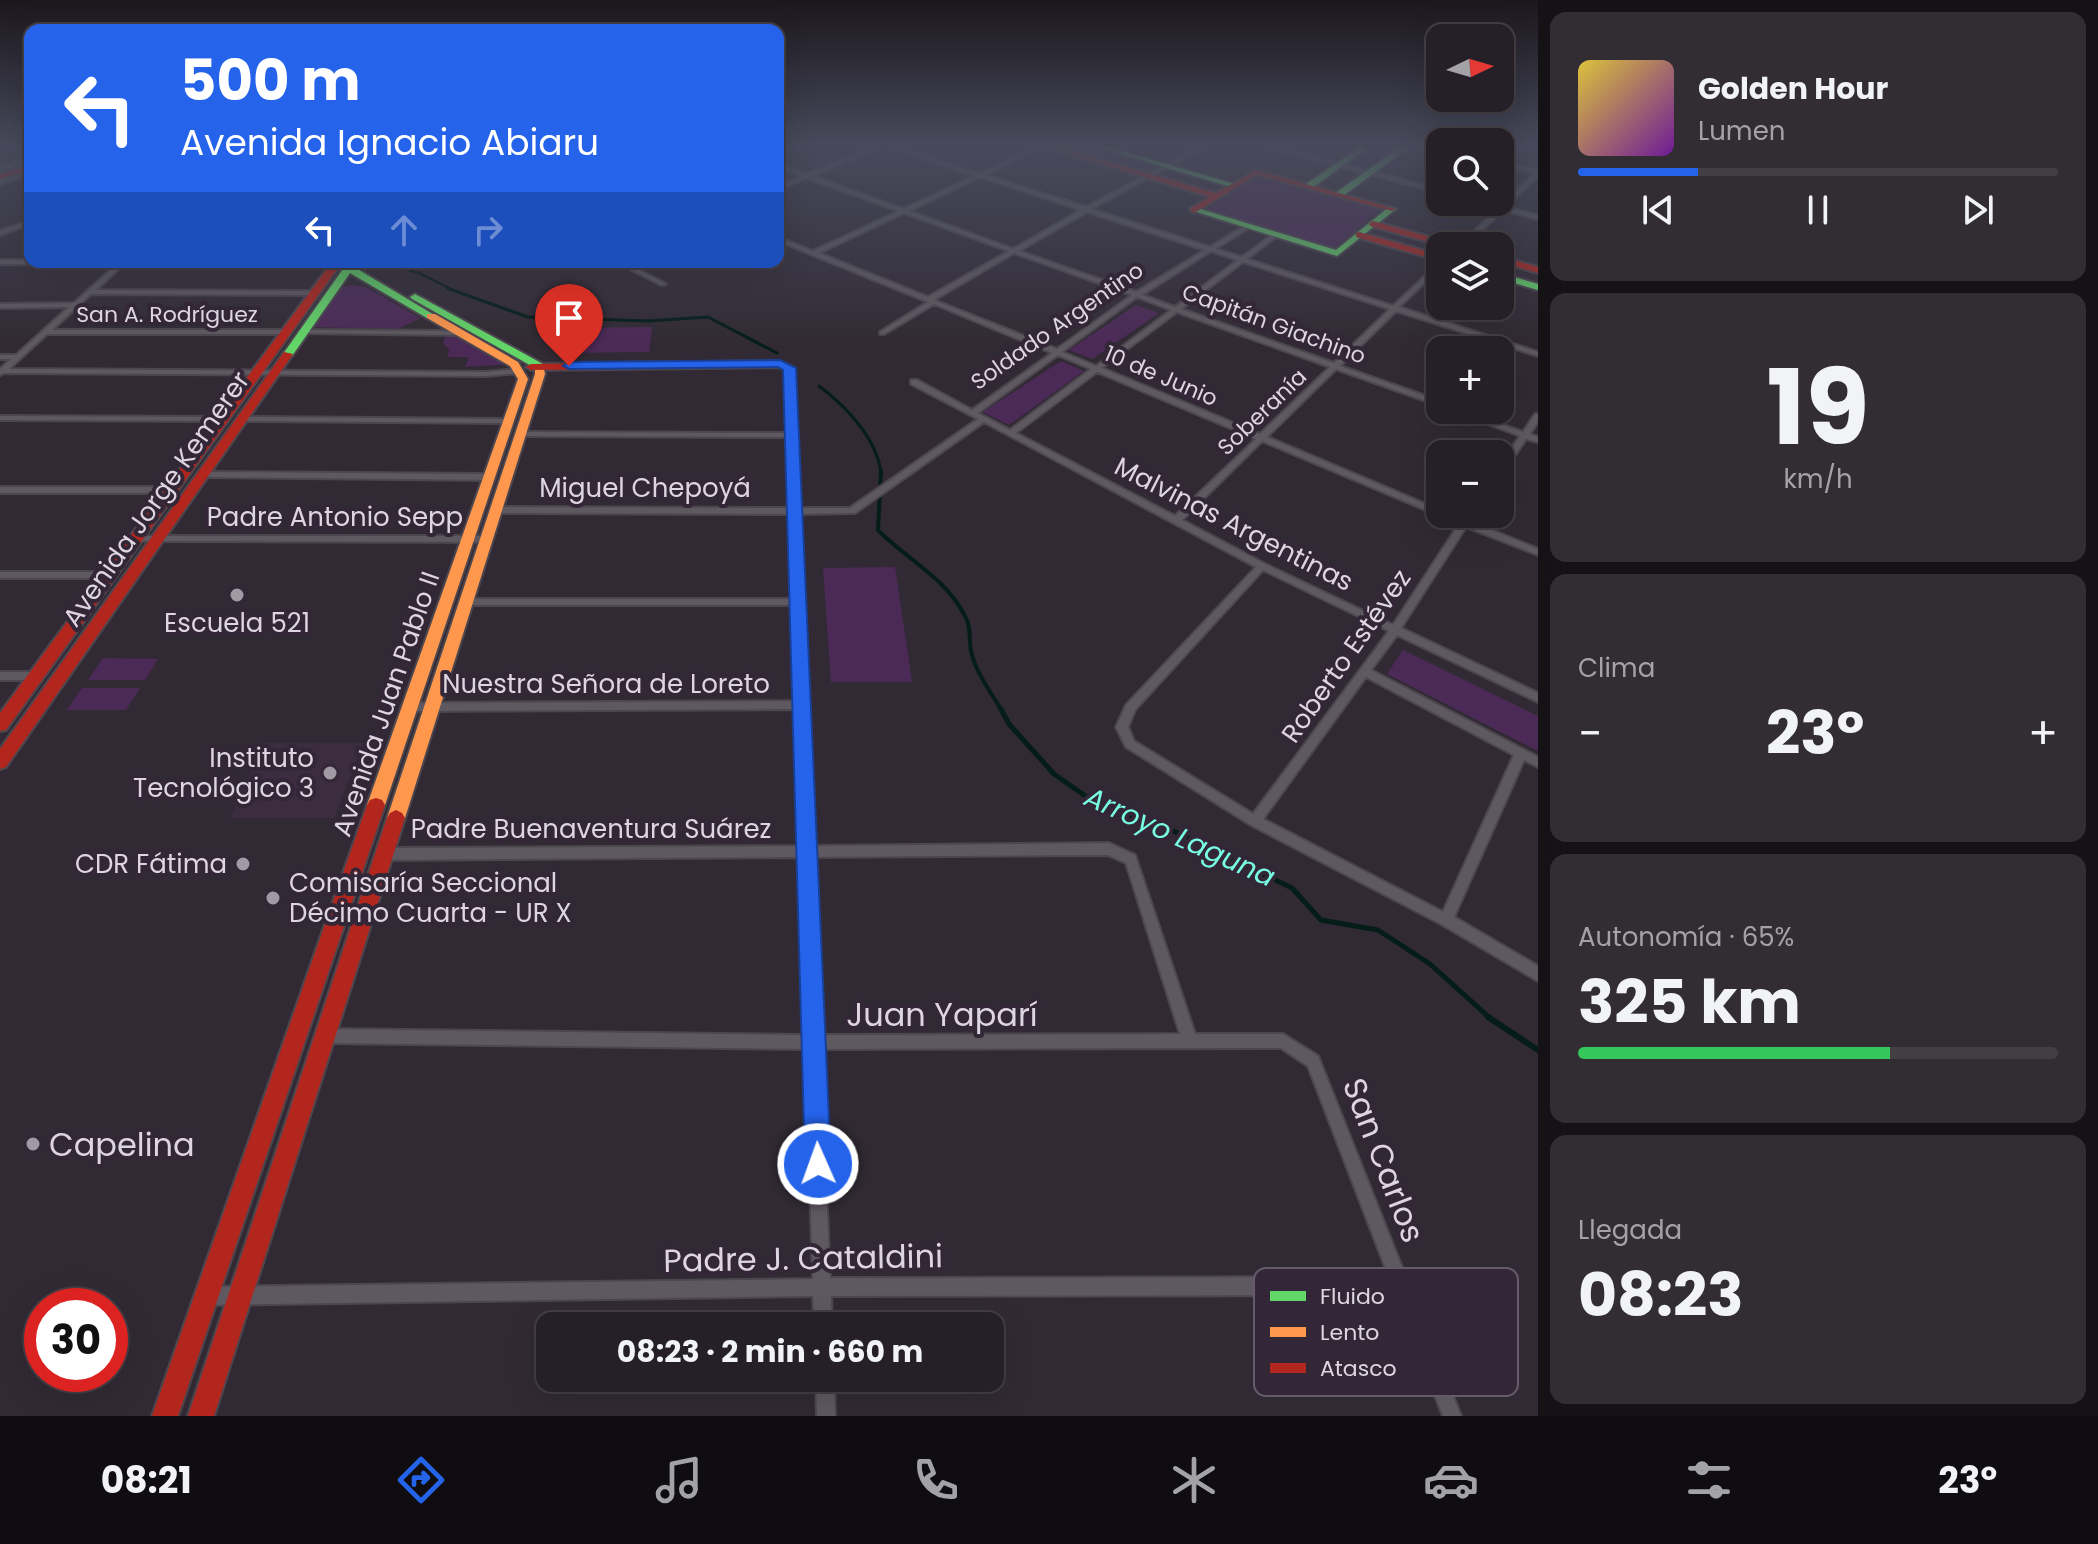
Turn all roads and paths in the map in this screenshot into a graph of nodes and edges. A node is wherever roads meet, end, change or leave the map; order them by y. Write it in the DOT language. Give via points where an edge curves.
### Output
graph roads {
  1 [pos="898,213"];
  2 [pos="913,213"];
  3 [pos="1080,213"];
  4 [pos="1099,213"];
  5 [pos="1204,213"];
  6 [pos="1387,213"];
  7 [pos="1493,216"];
  8 [pos="1373,224"];
  9 [pos="24,226"];
  10 [pos="1248,226"];
  11 [pos="1476,232"];
  12 [pos="0,233"];
  13 [pos="1275,235"];
  14 [pos="1359,235"];
  15 [pos="1426,239"];
  16 [pos="784,241"];
  17 [pos="1211,250"];
  18 [pos="1014,251"];
  19 [pos="814,253"];
  20 [pos="1426,257"];
  21 [pos="1244,260"];
  22 [pos="0,262"];
  23 [pos="24,262"];
  24 [pos="1514,263"];
  25 [pos="117,268"];
  26 [pos="341,268"];
  27 [pos="342,268"];
  28 [pos="351,268"];
  29 [pos="352,268"];
  30 [pos="631,268"];
  31 [pos="1538,270"];
  32 [pos="1426,276"];
  33 [pos="1514,280"];
  34 [pos="663,284"];
  35 [pos="1538,287"];
  36 [pos="91,292"];
  37 [pos="314,293"];
  38 [pos="1138,294"];
  39 [pos="931,301"];
  40 [pos="77,305"];
  41 [pos="0,306"];
  42 [pos="1178,308"];
  43 [pos="1395,308"];
  44 [pos="47,332"];
  45 [pos="294,332"];
  46 [pos="455,333"];
  47 [pos="882,333"];
  48 [pos="1057,352"];
  49 [pos="1538,354"];
  50 [pos="0,357"];
  51 [pos="18,357"];
  52 [pos="1335,366"];
  53 [pos="789,368"];
  54 [pos="540,370"];
  55 [pos="1099,370"];
  56 [pos="518,371"];
  57 [pos="1,372"];
  58 [pos="256,373"];
  59 [pos="274,373"];
  60 [pos="914,382"];
  61 [pos="1426,399"];
  62 [pos="974,412"];
  63 [pos="1538,416"];
  64 [pos="0,418"];
  65 [pos="984,418"];
  66 [pos="222,419"];
  67 [pos="242,419"];
  68 [pos="509,421"];
  69 [pos="1494,424"];
  70 [pos="1011,433"];
  71 [pos="521,434"];
  72 [pos="792,435"];
  73 [pos="1524,435"];
  74 [pos="1262,438"];
  75 [pos="1538,440"];
  76 [pos="1514,450"];
  77 [pos="203,475"];
  78 [pos="490,477"];
  79 [pos="0,490"];
  80 [pos="170,490"];
  81 [pos="1426,506"];
  82 [pos="496,510"];
  83 [pos="794,510"];
  84 [pos="1178,519"];
  85 [pos="1461,528"];
  86 [pos="1488,528"];
  87 [pos="135,539"];
  88 [pos="157,539"];
  89 [pos="468,539"];
  90 [pos="487,539"];
  91 [pos="1538,552"];
  92 [pos="1262,566"];
  93 [pos="0,575"];
  94 [pos="109,575"];
  95 [pos="466,602"];
  96 [pos="798,602"];
  97 [pos="1395,630"];
  98 [pos="1366,672"];
  99 [pos="0,676"];
  100 [pos="35,676"];
  101 [pos="1538,698"];
  102 [pos="802,705"];
  103 [pos="410,707"];
  104 [pos="432,707"];
  105 [pos="0,725"];
  106 [pos="1521,753"];
  107 [pos="0,762"];
  108 [pos="1538,762"];
  109 [pos="1255,821"];
  110 [pos="807,851"];
  111 [pos="384,854"];
  112 [pos="1446,920"];
  113 [pos="1538,974"];
  114 [pos="325,1036"];
  115 [pos="1190,1041"];
  116 [pos="813,1042"];
  117 [pos="1313,1061"];
  118 [pos="1394,1268"];
  119 [pos="1254,1286"];
  120 [pos="822,1287"];
  121 [pos="206,1296"];
  122 [pos="240,1297"];
  123 [pos="823,1312"];
  124 [pos="825,1392"];
  125 [pos="1444,1396"];
  126 [pos="165,1416"];
  127 [pos="201,1416"];
  128 [pos="826,1416"];
  129 [pos="1452,1416"];
  1 -- 19 [label="street"];
  2 -- 18 [label="street, Capitán Giachino"];
  3 -- 18 [label="street"];
  4 -- 17 [label="street"];
  5 -- 10 [label="main road"];
  6 -- 8 [label="main road"];
  7 -- 11 [label="street"];
  8 -- 14 [label="main road"];
  8 -- 15 [label="main road"];
  9 -- 12 [label="street"];
  10 -- 13 [label="main road"];
  10 -- 17 [label="street, Soldado Argentino"];
  13 -- 14 [label="main road" via="1337,253"];
  13 -- 21 [label="street"];
  14 -- 20 [label="main road"];
  16 -- 19 [label="street, 10 de Junio"];
  17 -- 21 [label="street"];
  17 -- 38 [label="street, Soldado Argentino"];
  18 -- 38 [label="street, Capitán Giachino"];
  18 -- 39 [label="street"];
  19 -- 39 [label="street, 10 de Junio"];
  21 -- 42 [label="street"];
  21 -- 43 [label="street"];
  22 -- 23 [label="street"];
  24 -- 31 [label="main road"];
  25 -- 36 [label="street"];
  26 -- 37 [label="main road, Avenida Jorge Kemerer"];
  27 -- 45 [label="main road, Avenida Jorge Kemerer"];
  28 -- 46 [label="main road"];
  29 -- 54 [label="main road"];
  30 -- 34 [label="street"];
  32 -- 43 [label="street, Soberanía"];
  33 -- 35 [label="main road"];
  36 -- 37 [label="street"];
  36 -- 40 [label="street"];
  37 -- 45 [label="main road, Avenida Jorge Kemerer"];
  38 -- 42 [label="street, Capitán Giachino"];
  38 -- 48 [label="street, Soldado Argentino"];
  39 -- 47 [label="street"];
  39 -- 48 [label="street, 10 de Junio"];
  40 -- 41 [label="street, San A. Rodríguez"];
  40 -- 44 [label="street"];
  42 -- 52 [label="street, Capitán Giachino"];
  42 -- 55 [label="street"];
  43 -- 49 [label="street"];
  43 -- 52 [label="street, Soberanía"];
  44 -- 45 [label="street, San A. Rodríguez"];
  44 -- 51 [label="street"];
  45 -- 46 [label="street, San A. Rodríguez"];
  45 -- 58 [label="main road, Avenida Jorge Kemerer"];
  45 -- 59 [label="main road, Avenida Jorge Kemerer"];
  46 -- 56 [label="main road"];
  48 -- 55 [label="street, 10 de Junio"];
  48 -- 62 [label="street, Soldado Argentino"];
  50 -- 51 [label="street"];
  51 -- 57 [label="street"];
  52 -- 61 [label="street, Capitán Giachino"];
  52 -- 74 [label="street, Soberanía"];
  53 -- 54 [label="main road" via="780,373"];
  53 -- 72 [label="street"];
  54 -- 56 [label="main road"];
  54 -- 71 [label="main road, Avenida Juan Pablo II"];
  55 -- 70 [label="street"];
  55 -- 74 [label="street, 10 de Junio"];
  56 -- 59 [label="street"];
  56 -- 68 [label="main road, Avenida Juan Pablo II" via="523,379"];
  57 -- 58 [label="street"];
  58 -- 59 [label="street"];
  58 -- 66 [label="main road, Avenida Jorge Kemerer"];
  59 -- 67 [label="main road, Avenida Jorge Kemerer"];
  60 -- 62 [label="street, Malvinas Argentinas"];
  62 -- 65 [label="street, Malvinas Argentinas"];
  63 -- 73 [label="street"];
  64 -- 66 [label="street"];
  65 -- 70 [label="street, Malvinas Argentinas"];
  65 -- 83 [label="street, Miguel Chepoyá" via="852,511"];
  66 -- 80 [label="main road, Avenida Jorge Kemerer"];
  67 -- 68 [label="street"];
  67 -- 77 [label="main road, Avenida Jorge Kemerer"];
  68 -- 78 [label="main road, Avenida Juan Pablo II"];
  69 -- 73 [label="street"];
  70 -- 84 [label="street, Malvinas Argentinas"];
  71 -- 72 [label="street"];
  71 -- 82 [label="main road, Avenida Juan Pablo II"];
  72 -- 83 [label="street"];
  73 -- 75 [label="street"];
  73 -- 76 [label="street"];
  74 -- 81 [label="street, 10 de Junio"];
  74 -- 84 [label="street, Soberanía"];
  77 -- 78 [label="street"];
  77 -- 88 [label="main road, Avenida Jorge Kemerer"];
  78 -- 89 [label="main road, Avenida Juan Pablo II"];
  79 -- 80 [label="street"];
  80 -- 87 [label="main road, Avenida Jorge Kemerer"];
  82 -- 83 [label="street, Miguel Chepoyá"];
  82 -- 90 [label="main road, Avenida Juan Pablo II"];
  83 -- 96 [label="street"];
  84 -- 92 [label="street, Malvinas Argentinas"];
  85 -- 97 [label="street, Roberto Estévez"];
  86 -- 91 [label="street, 10 de Junio"];
  87 -- 88 [label="street, Padre Antonio Sepp"];
  87 -- 94 [label="main road, Avenida Jorge Kemerer"];
  88 -- 89 [label="street, Padre Antonio Sepp"];
  88 -- 107 [label="main road, Avenida Jorge Kemerer"];
  89 -- 90 [label="street, Padre Antonio Sepp"];
  89 -- 103 [label="main road, Avenida Juan Pablo II"];
  90 -- 95 [label="main road, Avenida Juan Pablo II"];
  92 -- 97 [label="street, Malvinas Argentinas"];
  92 -- 109 [label="street" via="1130,708 1122,727 1130,744"];
  93 -- 94 [label="street"];
  94 -- 100 [label="main road, Avenida Jorge Kemerer"];
  95 -- 96 [label="street"];
  95 -- 104 [label="main road, Avenida Juan Pablo II"];
  96 -- 102 [label="street"];
  97 -- 98 [label="street, Roberto Estévez"];
  97 -- 101 [label="street, Malvinas Argentinas"];
  98 -- 106 [label="street"];
  98 -- 109 [label="street, Roberto Estévez"];
  99 -- 100 [label="street"];
  100 -- 105 [label="main road, Avenida Jorge Kemerer"];
  102 -- 104 [label="street, Nuestra Señora de Loreto"];
  102 -- 110 [label="street"];
  103 -- 104 [label="street, Nuestra Señora de Loreto"];
  103 -- 121 [label="main road, Avenida Juan Pablo II"];
  104 -- 111 [label="main road, Avenida Juan Pablo II"];
  106 -- 108 [label="street"];
  106 -- 112 [label="street"];
  109 -- 112 [label="street"];
  110 -- 111 [label="street, Padre Buenaventura Suárez"];
  110 -- 115 [label="street, Padre Buenaventura Suárez" via="1109,849 1131,859"];
  110 -- 116 [label="street"];
  111 -- 114 [label="main road, Avenida Juan Pablo II"];
  112 -- 113 [label="street"];
  114 -- 116 [label="street, Juan Yaparí"];
  114 -- 122 [label="main road, Avenida Juan Pablo II"];
  115 -- 116 [label="street, Juan Yaparí"];
  115 -- 117 [label="street, Juan Yaparí" via="1283,1041"];
  116 -- 120 [label="street"];
  117 -- 118 [label="street, San Carlos"];
  119 -- 120 [label="street, Padre J. Cataldini"];
  120 -- 122 [label="street, Padre J. Cataldini"];
  120 -- 123 [label="street"];
  121 -- 122 [label="street, Padre J. Cataldini"];
  121 -- 126 [label="main road, Avenida Juan Pablo II"];
  122 -- 127 [label="main road, Avenida Juan Pablo II"];
  124 -- 128 [label="street"];
  125 -- 129 [label="street, San Carlos"];
}
